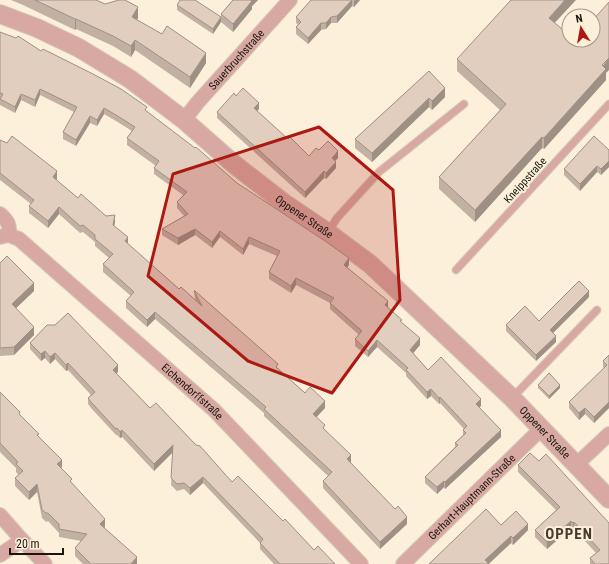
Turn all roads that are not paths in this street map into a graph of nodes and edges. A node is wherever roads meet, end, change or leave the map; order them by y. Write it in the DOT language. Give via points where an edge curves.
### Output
graph roads {
  1 [pos="290,0"];
  2 [pos="0,14"];
  3 [pos="464,104"];
  4 [pos="609,104"];
  5 [pos="184,120"];
  6 [pos="0,214"];
  7 [pos="327,232"];
  8 [pos="5,236"];
  9 [pos="456,270"];
  10 [pos="597,310"];
  11 [pos="512,398"];
  12 [pos="541,430"];
  13 [pos="609,434"];
  14 [pos="576,465"];
  15 [pos="609,499"];
  16 [pos="0,515"];
  17 [pos="22,540"];
  18 [pos="0,555"];
  19 [pos="45,564"];
  20 [pos="361,564"];
  21 [pos="403,564"];
  1 -- 5 [label="street, Sauerbruchstraße"];
  2 -- 5 [label="street, Oppener Straße" via="79,48 130,79"];
  3 -- 7 [label="lane" via="379,172"];
  4 -- 9 [label="lane, Kneippstraße"];
  5 -- 7 [label="street, Oppener Straße" via="284,203"];
  6 -- 8 [label="street, Eichendorffstraße" via="10,226"];
  7 -- 11 [label="street, Oppener Straße" via="375,268"];
  8 -- 20 [label="street, Eichendorffstraße" via="19,239 214,410"];
  10 -- 11 [label="lane"];
  11 -- 12 [label="street, Oppener Straße"];
  12 -- 14 [label="street, Oppener Straße"];
  12 -- 21 [label="street, Gerhart-Hauptmann-Straße"];
  13 -- 14 [label="street, Oppener Straße"];
  14 -- 15 [label="street, Oppener Straße"];
  16 -- 17 [label="street"];
  17 -- 18 [label="street"];
  17 -- 19 [label="street"];
}
